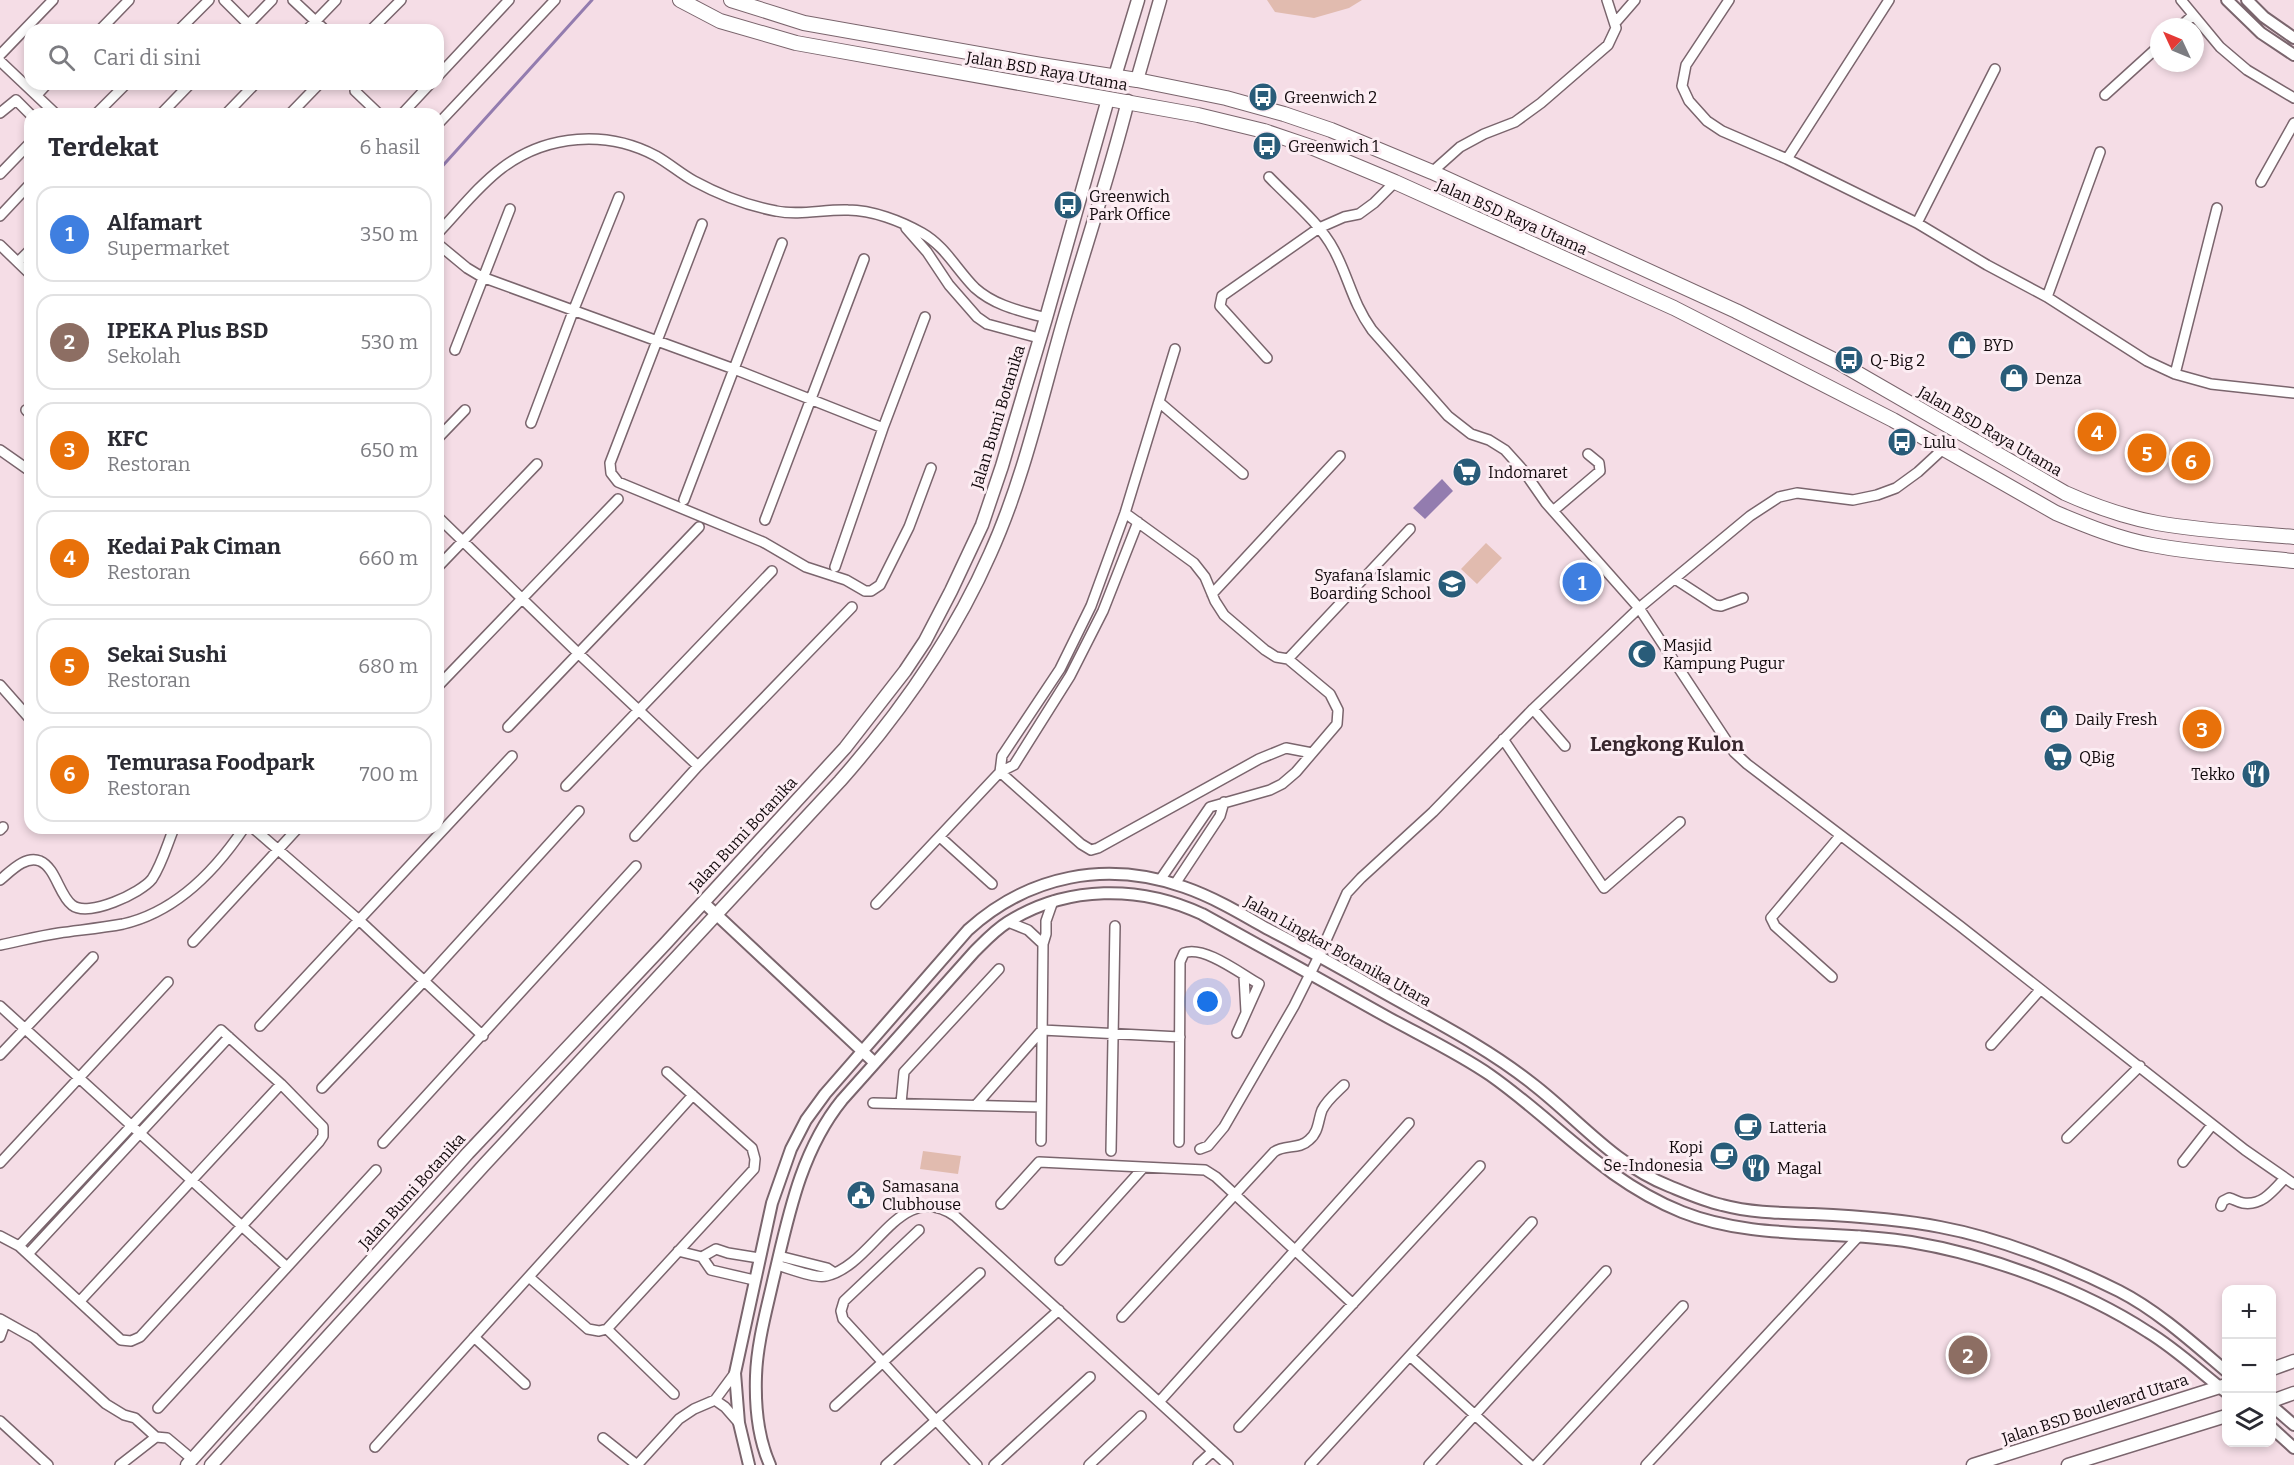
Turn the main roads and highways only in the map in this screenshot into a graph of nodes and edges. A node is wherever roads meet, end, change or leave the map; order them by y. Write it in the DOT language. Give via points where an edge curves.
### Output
graph roads {
  1 [pos="680,0"];
  2 [pos="732,0"];
  3 [pos="1138,0"];
  4 [pos="1160,0"];
  5 [pos="1115,76"];
  6 [pos="1137,80"];
  7 [pos="1107,99"];
  8 [pos="1128,101"];
  9 [pos="1683,286"];
  10 [pos="1674,308"];
  11 [pos="2217,530"];
  12 [pos="2294,537"];
  13 [pos="972,548"];
  14 [pos="2217,553"];
  15 [pos="990,555"];
  16 [pos="2294,561"];
  17 [pos="468,1153"];
  18 [pos="484,1165"];
  19 [pos="2294,1361"];
  20 [pos="2276,1367"];
  21 [pos="2222,1389"];
  22 [pos="2294,1393"];
  23 [pos="2276,1399"];
  24 [pos="2222,1417"];
  25 [pos="190,1462"];
  26 [pos="211,1465"];
  27 [pos="1973,1465"];
  28 [pos="2068,1465"];
  1 -- 7 [label="main road, Jalan BSD Raya Utama" via="720,21 796,43"];
  2 -- 5 [label="main road, Jalan BSD Raya Utama" via="804,23"];
  3 -- 5 [label="main road"];
  4 -- 6 [label="main road"];
  5 -- 6 [label="main road, Jalan BSD Raya Utama"];
  6 -- 9 [label="main road, Jalan BSD Raya Utama" via="1284,114 1374,147"];
  7 -- 8 [label="main road, Jalan BSD Raya Utama"];
  7 -- 13 [label="main road, Jalan Bumi Botanika" via="1002,465"];
  8 -- 10 [label="main road, Jalan BSD Raya Utama" via="1198,115 1311,147"];
  8 -- 15 [label="main road" via="1023,461"];
  9 -- 10 [label="main road"];
  9 -- 11 [label="main road, Jalan BSD Raya Utama" via="1838,362 2065,493 2119,514"];
  10 -- 14 [label="main road, Jalan BSD Raya Utama" via="1883,414 2056,513 2114,536"];
  11 -- 12 [label="main road, Jalan BSD Raya Utama"];
  11 -- 14 [label="main road"];
  13 -- 15 [label="main road"];
  13 -- 17 [label="main road, Jalan Bumi Botanika" via="925,641 845,748"];
  14 -- 16 [label="main road, Jalan BSD Raya Utama"];
  15 -- 18 [label="main road" via="950,632 886,728"];
  17 -- 18 [label="main road"];
  17 -- 25 [label="main road, Jalan Bumi Botanika"];
  18 -- 26 [label="main road"];
  19 -- 20 [label="main road"];
  21 -- 27 [label="main road, Jalan BSD Boulevard Utara"];
  22 -- 23 [label="main road"];
  24 -- 28 [label="main road"];
}
